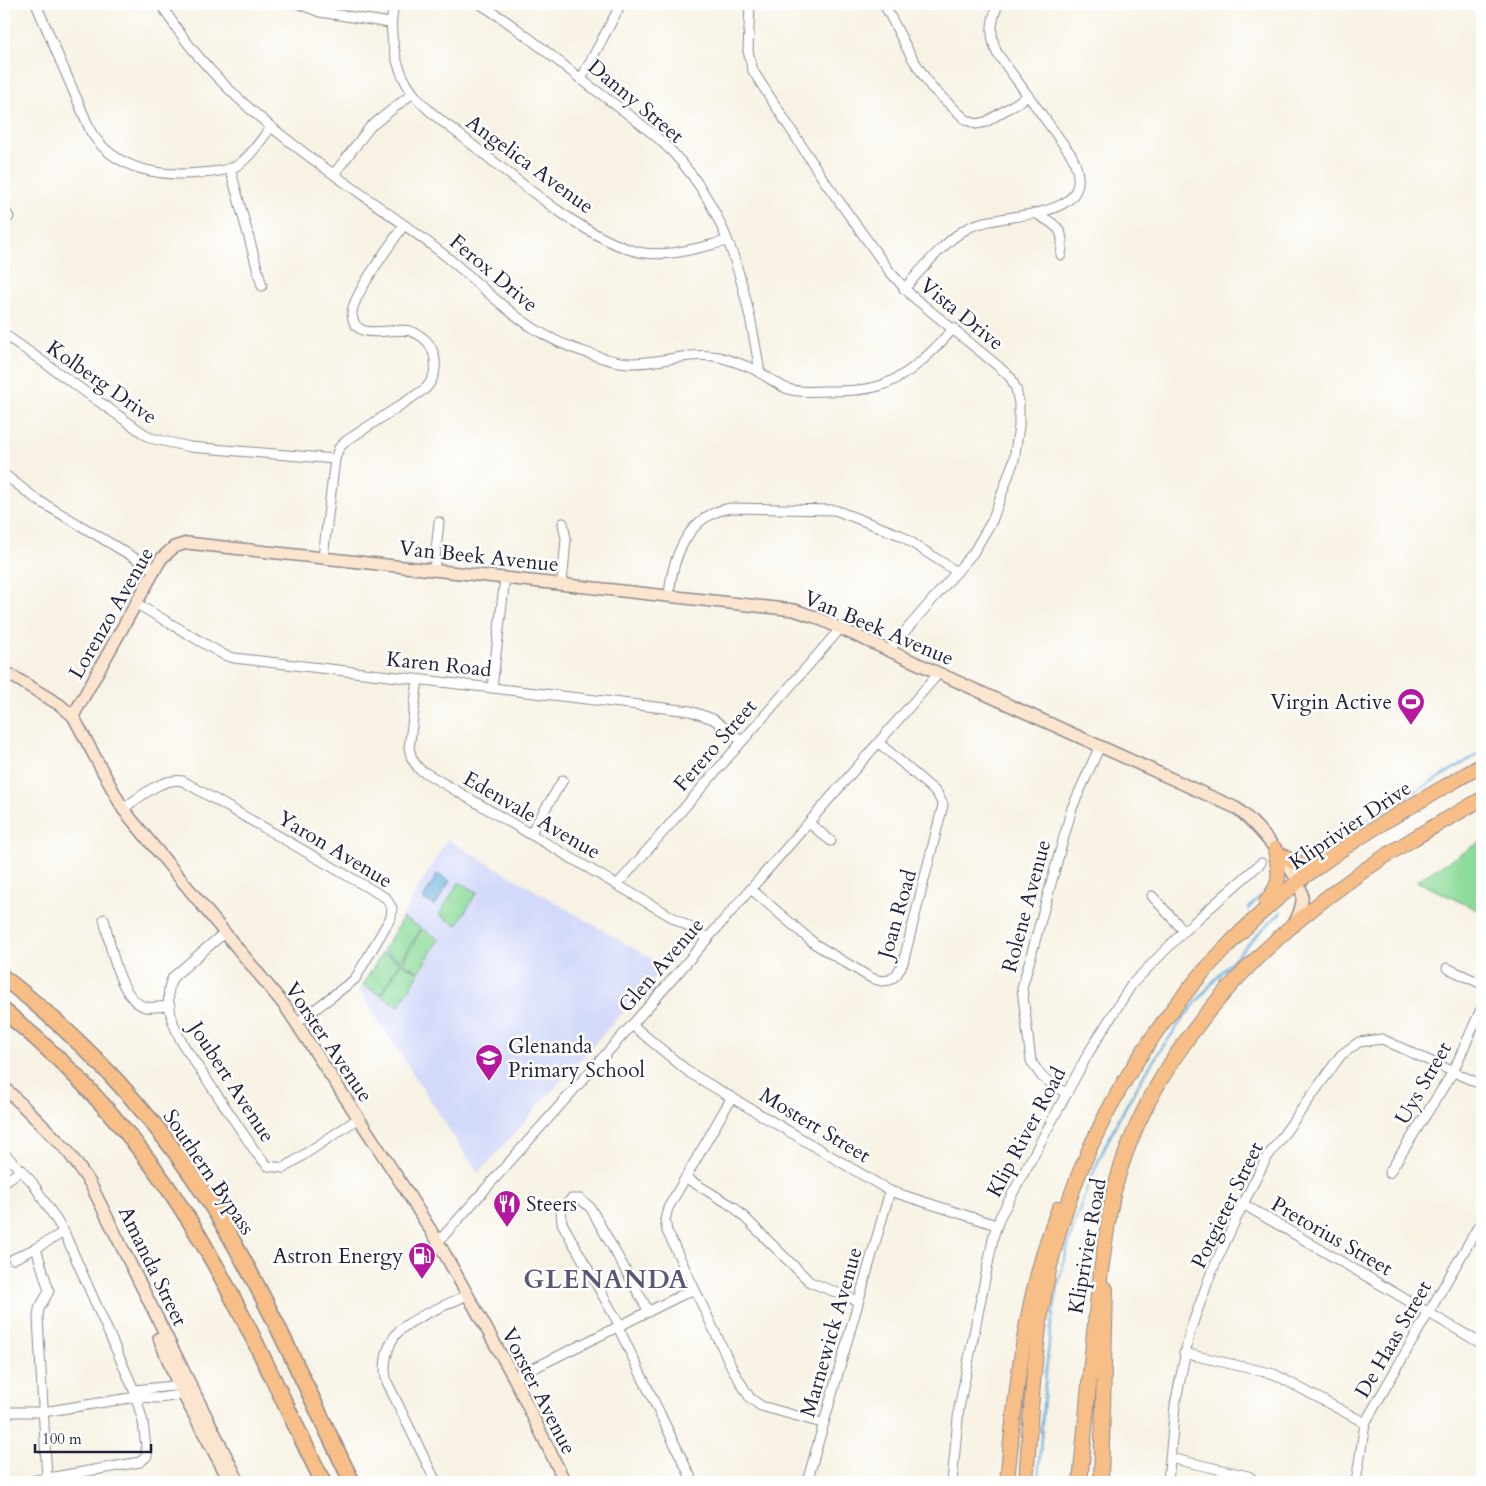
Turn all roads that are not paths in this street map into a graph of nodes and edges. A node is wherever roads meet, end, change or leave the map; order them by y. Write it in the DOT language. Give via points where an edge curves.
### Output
graph roads {
  1 [pos="36,4"];
  2 [pos="162,4"];
  3 [pos="299,4"];
  4 [pos="395,4"];
  5 [pos="480,4"];
  6 [pos="622,4"];
  7 [pos="750,4"];
  8 [pos="884,4"];
  9 [pos="998,4"];
  10 [pos="390,23"];
  11 [pos="581,79"];
  12 [pos="413,93"];
  13 [pos="1028,96"];
  14 [pos="271,127"];
  15 [pos="230,168"];
  16 [pos="334,174"];
  17 [pos="1035,212"];
  18 [pos="404,225"];
  19 [pos="727,241"];
  20 [pos="1062,255"];
  21 [pos="262,286"];
  22 [pos="904,289"];
  23 [pos="954,328"];
  24 [pos="4,334"];
  25 [pos="760,373"];
  26 [pos="335,459"];
  27 [pos="4,474"];
  28 [pos="438,522"];
  29 [pos="563,523"];
  30 [pos="193,543"];
  31 [pos="323,557"];
  32 [pos="155,570"];
  33 [pos="434,570"];
  34 [pos="957,572"];
  35 [pos="504,578"];
  36 [pos="562,584"];
  37 [pos="669,596"];
  38 [pos="137,604"];
  39 [pos="840,629"];
  40 [pos="888,651"];
  41 [pos="4,671"];
  42 [pos="938,674"];
  43 [pos="418,680"];
  44 [pos="492,688"];
  45 [pos="73,716"];
  46 [pos="742,741"];
  47 [pos="879,743"];
  48 [pos="1099,748"];
  49 [pos="1482,765"];
  50 [pos="563,780"];
  51 [pos="1482,799"];
  52 [pos="123,809"];
  53 [pos="809,823"];
  54 [pos="530,834"];
  55 [pos="831,841"];
  56 [pos="1276,851"];
  57 [pos="1330,858"];
  58 [pos="1261,863"];
  59 [pos="1298,883"];
  60 [pos="617,885"];
  61 [pos="751,889"];
  62 [pos="1152,896"];
  63 [pos="104,919"];
  64 [pos="1294,924"];
  65 [pos="1247,927"];
  66 [pos="1184,931"];
  67 [pos="224,933"];
  68 [pos="708,938"];
  69 [pos="1447,968"];
  70 [pos="4,978"];
  71 [pos="1482,984"];
  72 [pos="170,1006"];
  73 [pos="1482,1007"];
  74 [pos="4,1011"];
  75 [pos="297,1023"];
  76 [pos="632,1025"];
  77 [pos="1454,1072"];
  78 [pos="1482,1085"];
  79 [pos="4,1087"];
  80 [pos="4,1092"];
  81 [pos="1066,1094"];
  82 [pos="732,1097"];
  83 [pos="359,1118"];
  84 [pos="4,1153"];
  85 [pos="1085,1160"];
  86 [pos="22,1170"];
  87 [pos="1389,1173"];
  88 [pos="686,1178"];
  89 [pos="4,1182"];
  90 [pos="890,1191"];
  91 [pos="1243,1204"];
  92 [pos="1482,1220"];
  93 [pos="996,1225"];
  94 [pos="64,1232"];
  95 [pos="1479,1233"];
  96 [pos="438,1242"];
  97 [pos="1105,1246"];
  98 [pos="36,1248"];
  99 [pos="13,1259"];
  100 [pos="132,1272"];
  101 [pos="694,1289"];
  102 [pos="468,1294"];
  103 [pos="858,1300"];
  104 [pos="649,1312"];
  105 [pos="1429,1312"];
  106 [pos="619,1326"];
  107 [pos="1482,1344"];
  108 [pos="1184,1353"];
  109 [pos="514,1378"];
  110 [pos="186,1389"];
  111 [pos="135,1393"];
  112 [pos="4,1412"];
  113 [pos="43,1412"];
  114 [pos="1365,1423"];
  115 [pos="205,1424"];
  116 [pos="822,1424"];
  117 [pos="1170,1458"];
  118 [pos="47,1478"];
  119 [pos="31,1482"];
  120 [pos="230,1482"];
  121 [pos="240,1482"];
  122 [pos="323,1482"];
  123 [pos="352,1482"];
  124 [pos="436,1482"];
  125 [pos="564,1482"];
  126 [pos="693,1482"];
  127 [pos="807,1482"];
  128 [pos="952,1482"];
  129 [pos="1007,1482"];
  130 [pos="1026,1482"];
  131 [pos="1080,1482"];
  132 [pos="1101,1482"];
  133 [pos="1168,1482"];
  134 [pos="1257,1482"];
  135 [pos="1356,1482"];
  1 -- 15 [label="street" via="85,121 105,148 125,162 170,175"];
  2 -- 14 [label="street, Ferox Drive" via="182,37 206,66 230,92"];
  3 -- 10 [label="street" via="320,12"];
  4 -- 10 [label="street, Angelica Avenue"];
  5 -- 11 [label="street, Danny Street" via="525,34"];
  6 -- 11 [label="street"];
  7 -- 22 [label="street, Vista Drive" via="748,51 756,79 861,233"];
  8 -- 13 [label="street" via="931,87 965,119 976,124 986,122"];
  9 -- 13 [label="street" via="992,20 992,42"];
  10 -- 12 [label="street, Angelica Avenue" via="402,73"];
  11 -- 19 [label="street, Danny Street" via="661,141 680,161 711,204"];
  12 -- 16 [label="street" via="370,127"];
  12 -- 19 [label="street, Angelica Avenue" via="441,119 541,197 618,245 648,253 666,253"];
  13 -- 17 [label="street" via="1076,163 1078,181 1070,200 1060,208"];
  14 -- 15 [label="street" via="243,160"];
  14 -- 16 [label="street, Ferox Drive"];
  15 -- 21 [label="street"];
  16 -- 18 [label="street, Ferox Drive"];
  17 -- 20 [label="street" via="1060,230 1063,235"];
  17 -- 22 [label="street" via="969,227"];
  18 -- 25 [label="street, Ferox Drive" via="443,254 504,308 561,343 620,362 703,355 726,359"];
  18 -- 26 [label="street" via="357,297 352,316 357,327 363,330 405,330 418,336 434,353 436,374 425,389 346,441"];
  19 -- 25 [label="street, Danny Street" via="747,295"];
  22 -- 23 [label="street, Vista Drive"];
  23 -- 25 [label="street, Ferox Drive" via="926,357 877,387 795,391"];
  23 -- 34 [label="street, Vista Drive" via="1011,378 1019,412 1014,460 992,521 980,544"];
  24 -- 26 [label="street, Kolberg Drive" via="93,400 155,440 190,447"];
  26 -- 31 [label="street"];
  27 -- 32 [label="street" via="36,499"];
  28 -- 33 [label="street"];
  29 -- 36 [label="street" via="566,539"];
  30 -- 31 [label="street, Van Beek Avenue"];
  30 -- 32 [label="street, Lorenzo Avenue" via="170,550"];
  31 -- 33 [label="street, Van Beek Avenue"];
  32 -- 38 [label="street, Lorenzo Avenue"];
  33 -- 35 [label="street, Van Beek Avenue"];
  34 -- 37 [label="street" via="900,535 835,510 731,508 706,516 687,537 674,562"];
  34 -- 40 [label="street, Vista Drive"];
  35 -- 36 [label="street, Van Beek Avenue"];
  35 -- 44 [label="street"];
  36 -- 37 [label="street, Van Beek Avenue"];
  37 -- 39 [label="street, Van Beek Avenue" via="794,610"];
  38 -- 43 [label="street, Karen Road" via="234,658"];
  38 -- 45 [label="street, Lorenzo Avenue"];
  39 -- 40 [label="street, Van Beek Avenue"];
  39 -- 46 [label="street, Ferero Street"];
  40 -- 42 [label="street, Van Beek Avenue"];
  41 -- 45 [label="street, Vorster Avenue"];
  42 -- 47 [label="street, Glen Avenue"];
  42 -- 48 [label="street, Van Beek Avenue"];
  43 -- 44 [label="street, Karen Road"];
  43 -- 54 [label="street, Edenvale Avenue" via="409,748 415,765"];
  44 -- 46 [label="street, Karen Road" via="698,712"];
  45 -- 52 [label="street, Vorster Avenue"];
  46 -- 60 [label="street, Ferero Street"];
  47 -- 53 [label="street, Glen Avenue"];
  47 -- 61 [label="street, Joan Road" via="937,793 943,805 901,970 890,980 881,981 863,973 807,939"];
  48 -- 56 [label="street, Van Beek Avenue" via="1236,808 1254,823"];
  48 -- 81 [label="street, Rolene Avenue" via="1072,808 1022,988 1031,1061 1042,1077"];
  49 -- 57 [label="main road, Kliprivier Drive" via="1361,836"];
  50 -- 54 [label="street"];
  51 -- 64 [label="main road" via="1354,877"];
  52 -- 67 [label="street, Vorster Avenue"];
  52 -- 75 [label="street, Yaron Avenue" via="162,784 183,781 386,898 392,908 392,917 355,979"];
  53 -- 55 [label="street"];
  53 -- 61 [label="street, Glen Avenue"];
  54 -- 60 [label="street, Edenvale Avenue"];
  56 -- 57 [label="main road" via="1297,864"];
  56 -- 59 [label="street, Van Beek Avenue"];
  56 -- 65 [label="main road" via="1280,875 1278,885"];
  57 -- 59 [label="main road, Kliprivier Drive"];
  58 -- 66 [label="street, Klip River Road"];
  59 -- 64 [label="street, Van Beek Avenue" via="1302,900"];
  59 -- 65 [label="main road, Kliprivier Drive"];
  60 -- 68 [label="street, Edenvale Avenue"];
  61 -- 68 [label="street, Glen Avenue"];
  62 -- 66 [label="street"];
  63 -- 72 [label="street" via="122,982 129,994 147,1007"];
  64 -- 97 [label="main road, Kliprivier Road" via="1212,1009 1177,1054 1155,1090 1123,1163 1108,1219"];
  65 -- 85 [label="main road, Kliprivier Road" via="1199,975 1148,1043 1106,1112"];
  66 -- 81 [label="street, Klip River Road" via="1132,984 1103,1027"];
  67 -- 72 [label="street, Joubert Avenue" via="173,977 167,991"];
  67 -- 75 [label="street, Vorster Avenue"];
  68 -- 76 [label="street, Glen Avenue"];
  69 -- 71 [label="street"];
  70 -- 123 [label="highway, Southern Bypass" via="33,1000 130,1097 210,1203 247,1269"];
  72 -- 83 [label="street, Joubert Avenue" via="184,1046 268,1166 280,1169 288,1166"];
  73 -- 77 [label="street, Uys Street"];
  74 -- 122 [label="highway, Southern Bypass" via="81,1081 168,1188 205,1246"];
  75 -- 83 [label="street, Vorster Avenue"];
  76 -- 82 [label="street, Mostert Street" via="684,1069"];
  76 -- 96 [label="street, Glen Avenue"];
  77 -- 78 [label="street, Potgieter Street"];
  77 -- 87 [label="street, Uys Street"];
  77 -- 91 [label="street, Potgieter Street" via="1382,1039 1353,1044 1276,1143"];
  79 -- 100 [label="street, Amanda Street" via="51,1133 80,1168 101,1201"];
  80 -- 100 [label="street, Amanda Street" via="77,1170"];
  81 -- 93 [label="street, Klip River Road"];
  82 -- 88 [label="street"];
  82 -- 90 [label="street, Mostert Street"];
  83 -- 96 [label="street, Vorster Avenue"];
  84 -- 86 [label="street"];
  85 -- 129 [label="main road" via="1065,1192 1037,1276 1020,1353"];
  85 -- 130 [label="main road, Kliprivier Road" via="1066,1213 1042,1309 1035,1355"];
  86 -- 89 [label="street"];
  86 -- 94 [label="street"];
  88 -- 101 [label="street" via="668,1208 666,1226"];
  88 -- 103 [label="street" via="734,1207 810,1282"];
  90 -- 93 [label="street, Mostert Street"];
  90 -- 103 [label="street, Marnewick Avenue"];
  91 -- 105 [label="street, Pretorius Street"];
  91 -- 108 [label="street, Potgieter Street" via="1203,1294"];
  92 -- 95 [label="street, De Haas Street"];
  93 -- 128 [label="street, Klip River Road" via="959,1408"];
  94 -- 98 [label="street"];
  94 -- 111 [label="street"];
  95 -- 105 [label="street, De Haas Street"];
  96 -- 102 [label="street, Vorster Avenue"];
  97 -- 131 [label="main road, Kliprivier Road" via="1095,1316"];
  97 -- 132 [label="main road"];
  98 -- 99 [label="street"];
  98 -- 113 [label="street" via="49,1291 38,1312"];
  100 -- 110 [label="street, Amanda Street"];
  101 -- 104 [label="street"];
  101 -- 116 [label="street" via="750,1398 761,1406"];
  102 -- 109 [label="street, Vorster Avenue"];
  102 -- 124 [label="street" via="399,1330 384,1366 387,1382"];
  103 -- 116 [label="street, Marnewick Avenue"];
  104 -- 106 [label="street"];
  104 -- 106 [label="street" via="590,1207 580,1199 571,1200 561,1210 562,1222"];
  105 -- 107 [label="street, Pretorius Street"];
  105 -- 114 [label="street, De Haas Street"];
  106 -- 109 [label="street"];
  106 -- 126 [label="street"];
  108 -- 114 [label="street" via="1274,1374"];
  108 -- 117 [label="street, Potgieter Street"];
  109 -- 125 [label="street, Vorster Avenue"];
  110 -- 111 [label="street" via="159,1398"];
  110 -- 115 [label="street, Amanda Street"];
  111 -- 113 [label="street"];
  111 -- 118 [label="street" via="143,1422 146,1458 140,1462"];
  112 -- 113 [label="street"];
  113 -- 118 [label="street"];
  114 -- 135 [label="street, De Haas Street"];
  115 -- 120 [label="street, Amanda Street"];
  115 -- 121 [label="street, Amanda Street"];
  116 -- 127 [label="street, Marnewick Avenue"];
  117 -- 133 [label="street, Potgieter Street"];
  117 -- 134 [label="street" via="1240,1474"];
  118 -- 119 [label="street"];
}
